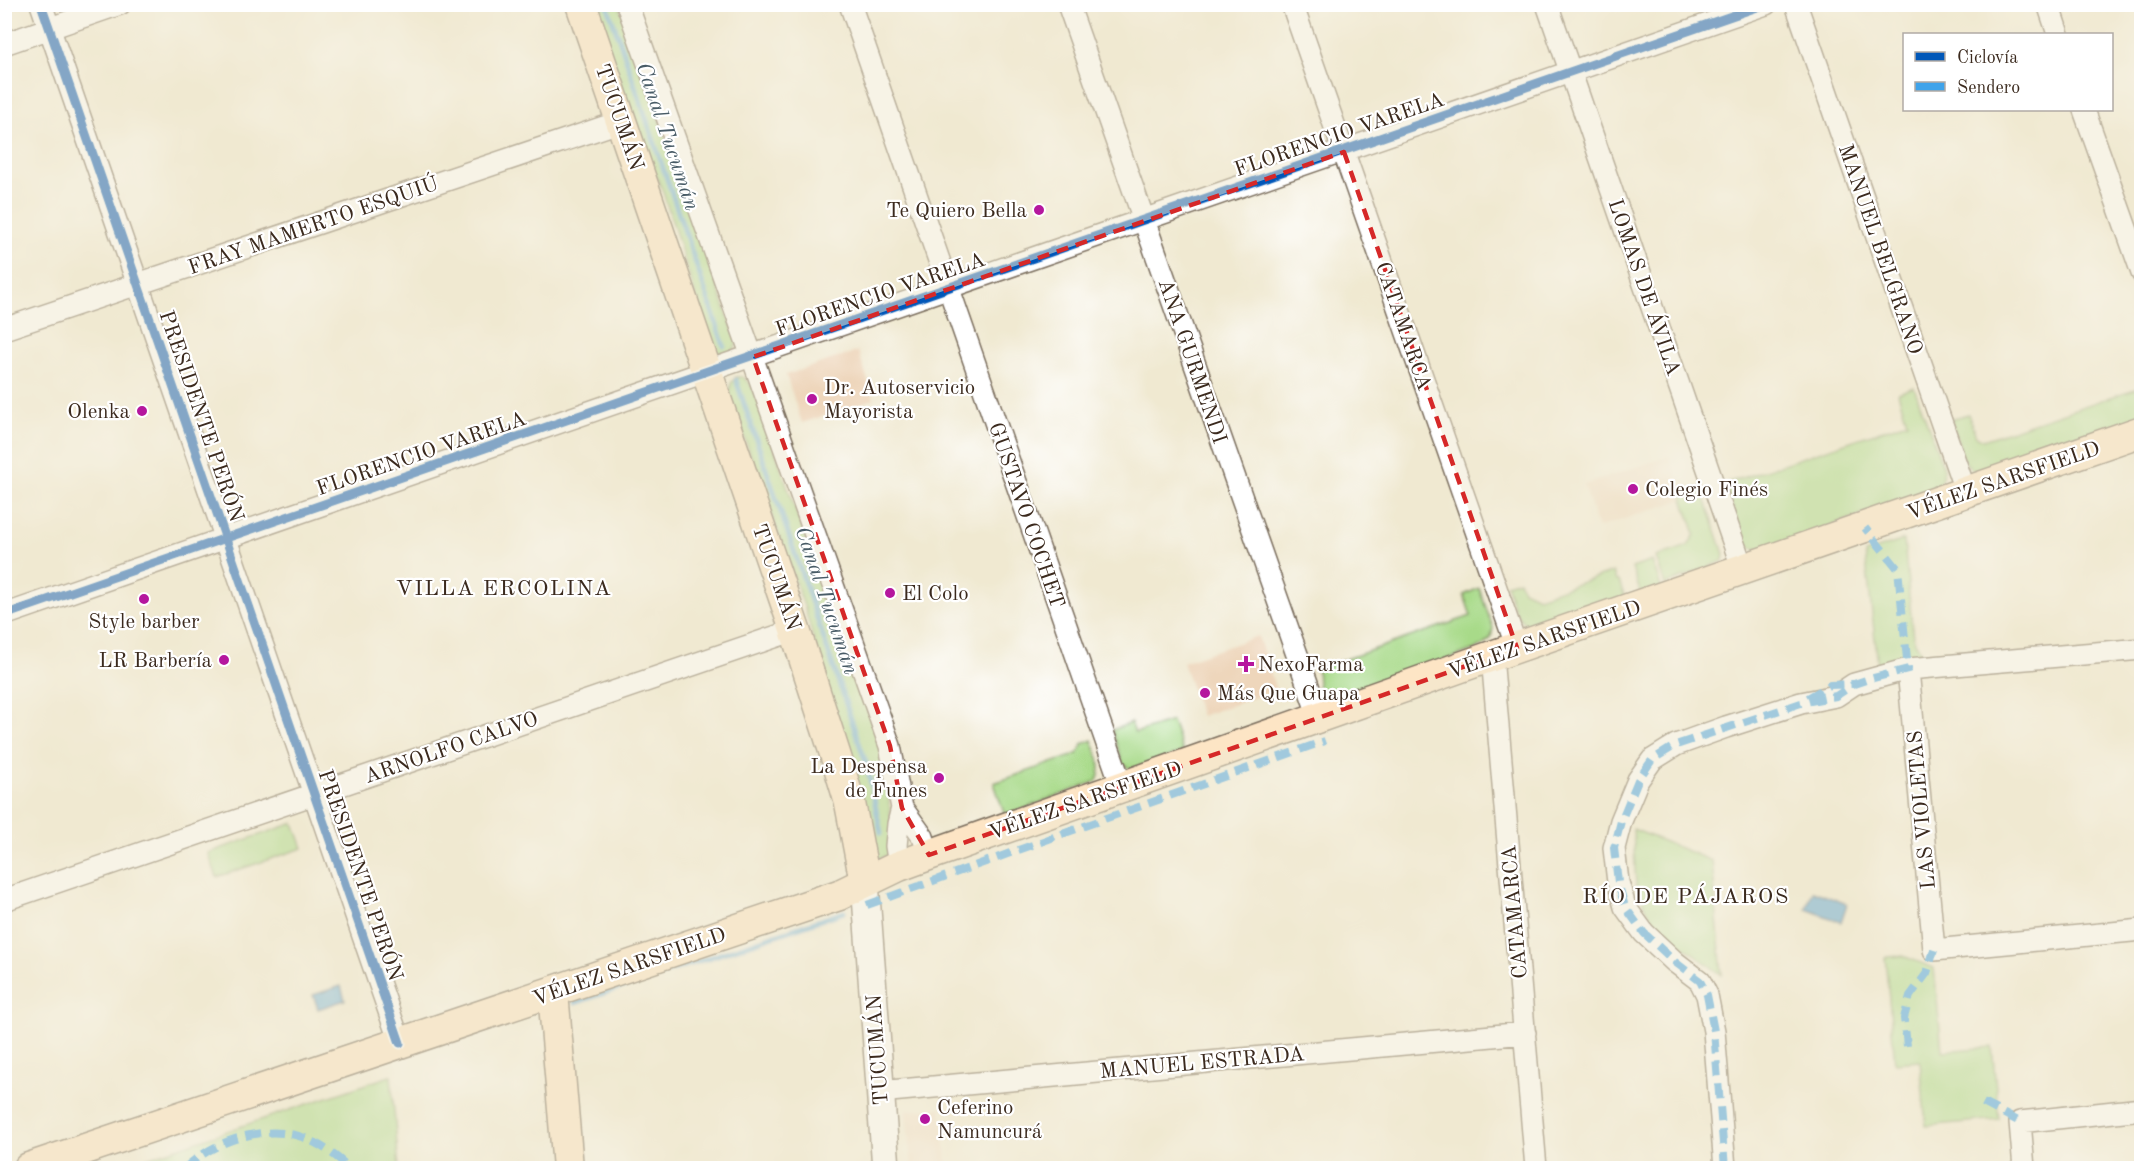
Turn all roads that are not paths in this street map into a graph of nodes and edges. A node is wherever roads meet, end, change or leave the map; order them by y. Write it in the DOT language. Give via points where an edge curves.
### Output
graph roads {
  1 [pos="40,4"];
  2 [pos="120,4"];
  3 [pos="581,4"];
  4 [pos="627,4"];
  5 [pos="850,4"];
  6 [pos="1068,4"];
  7 [pos="1292,4"];
  8 [pos="1547,4"];
  9 [pos="1766,4"];
  10 [pos="1796,4"];
  11 [pos="2048,4"];
  12 [pos="49,29"];
  13 [pos="2058,33"];
  14 [pos="4,44"];
  15 [pos="1571,73"];
  16 [pos="2084,111"];
  17 [pos="622,121"];
  18 [pos="1344,152"];
  19 [pos="1143,221"];
  20 [pos="2142,273"];
  21 [pos="137,284"];
  22 [pos="948,289"];
  23 [pos="4,329"];
  24 [pos="753,357"];
  25 [pos="707,373"];
  26 [pos="2142,431"];
  27 [pos="1965,493"];
  28 [pos="226,540"];
  29 [pos="1743,570"];
  30 [pos="4,615"];
  31 [pos="795,630"];
  32 [pos="2142,649"];
  33 [pos="1504,652"];
  34 [pos="1908,669"];
  35 [pos="1319,717"];
  36 [pos="1122,787"];
  37 [pos="314,794"];
  38 [pos="902,808"];
  39 [pos="929,855"];
  40 [pos="899,866"];
  41 [pos="865,882"];
  42 [pos="4,900"];
  43 [pos="2142,930"];
  44 [pos="553,992"];
  45 [pos="1525,1033"];
  46 [pos="400,1043"];
  47 [pos="879,1092"];
  48 [pos="2142,1109"];
  49 [pos="29,1168"];
  50 [pos="568,1168"];
  51 [pos="886,1168"];
  52 [pos="1536,1168"];
  53 [pos="1725,1168"];
  54 [pos="2024,1168"];
  1 -- 12 [label="street, PRESIDENTE PERÓN"];
  2 -- 12 [label="street"];
  3 -- 17 [label="main road, TUCUMÁN"];
  4 -- 24 [label="street, TUCUMÁN"];
  5 -- 22 [label="street, GUSTAVO COCHET"];
  6 -- 19 [label="street, ANA GURMENDI"];
  7 -- 18 [label="street, CATAMARCA"];
  8 -- 15 [label="street, LOMAS DE ÁVILA"];
  9 -- 15 [label="street, FLORENCIO VARELA"];
  10 -- 27 [label="street, MANUEL BELGRANO"];
  11 -- 13 [label="street"];
  12 -- 14 [label="street"];
  12 -- 21 [label="street, PRESIDENTE PERÓN"];
  15 -- 18 [label="street, FLORENCIO VARELA"];
  15 -- 29 [label="street, LOMAS DE ÁVILA"];
  16 -- 20 [label="street"];
  17 -- 21 [label="street, FRAY MAMERTO ESQUIÚ"];
  17 -- 25 [label="main road, TUCUMÁN"];
  18 -- 19 [label="street, FLORENCIO VARELA"];
  18 -- 33 [label="street, CATAMARCA"];
  19 -- 22 [label="street, FLORENCIO VARELA"];
  19 -- 35 [label="street, ANA GURMENDI"];
  21 -- 23 [label="street, FRAY MAMERTO ESQUIÚ"];
  21 -- 28 [label="street, PRESIDENTE PERÓN"];
  22 -- 24 [label="street, FLORENCIO VARELA"];
  22 -- 36 [label="street, GUSTAVO COCHET"];
  24 -- 25 [label="street, FLORENCIO VARELA"];
  24 -- 38 [label="street, TUCUMÁN" via="890,747"];
  25 -- 28 [label="street, FLORENCIO VARELA"];
  25 -- 31 [label="main road, TUCUMÁN"];
  26 -- 27 [label="main road, VÉLEZ SARSFIELD"];
  27 -- 29 [label="main road, VÉLEZ SARSFIELD"];
  28 -- 30 [label="street, FLORENCIO VARELA"];
  28 -- 37 [label="street, PRESIDENTE PERÓN"];
  29 -- 33 [label="main road, VÉLEZ SARSFIELD"];
  31 -- 37 [label="street, ARNOLFO CALVO"];
  31 -- 41 [label="main road, TUCUMÁN" via="850,803"];
  32 -- 34 [label="street"];
  33 -- 35 [label="main road, VÉLEZ SARSFIELD"];
  33 -- 45 [label="street, CATAMARCA"];
  34 -- 43 [label="street, LAS VIOLETAS" via="1934,950"];
  34 -- 53 [label="street" via="1854,684 1836,696 1801,703 1676,745 1652,760 1638,780 1621,821 1614,848 1625,907 1644,933 1700,981 1707,995 1714,1030"];
  35 -- 36 [label="main road, VÉLEZ SARSFIELD"];
  36 -- 39 [label="main road, VÉLEZ SARSFIELD"];
  37 -- 42 [label="street, ARNOLFO CALVO"];
  37 -- 46 [label="street, PRESIDENTE PERÓN"];
  38 -- 39 [label="street, TUCUMÁN" via="923,837"];
  38 -- 40 [label="street, TUCUMÁN" via="896,846"];
  39 -- 40 [label="main road, VÉLEZ SARSFIELD"];
  40 -- 41 [label="main road, VÉLEZ SARSFIELD"];
  41 -- 44 [label="main road, VÉLEZ SARSFIELD" via="839,895"];
  41 -- 47 [label="street, TUCUMÁN"];
  44 -- 46 [label="main road, VÉLEZ SARSFIELD"];
  44 -- 50 [label="main road"];
  45 -- 47 [label="street, MANUEL ESTRADA"];
  45 -- 52 [label="street, CATAMARCA"];
  46 -- 49 [label="main road, VÉLEZ SARSFIELD"];
  47 -- 51 [label="street, TUCUMÁN"];
  48 -- 54 [label="street" via="2020,1122"];
}
